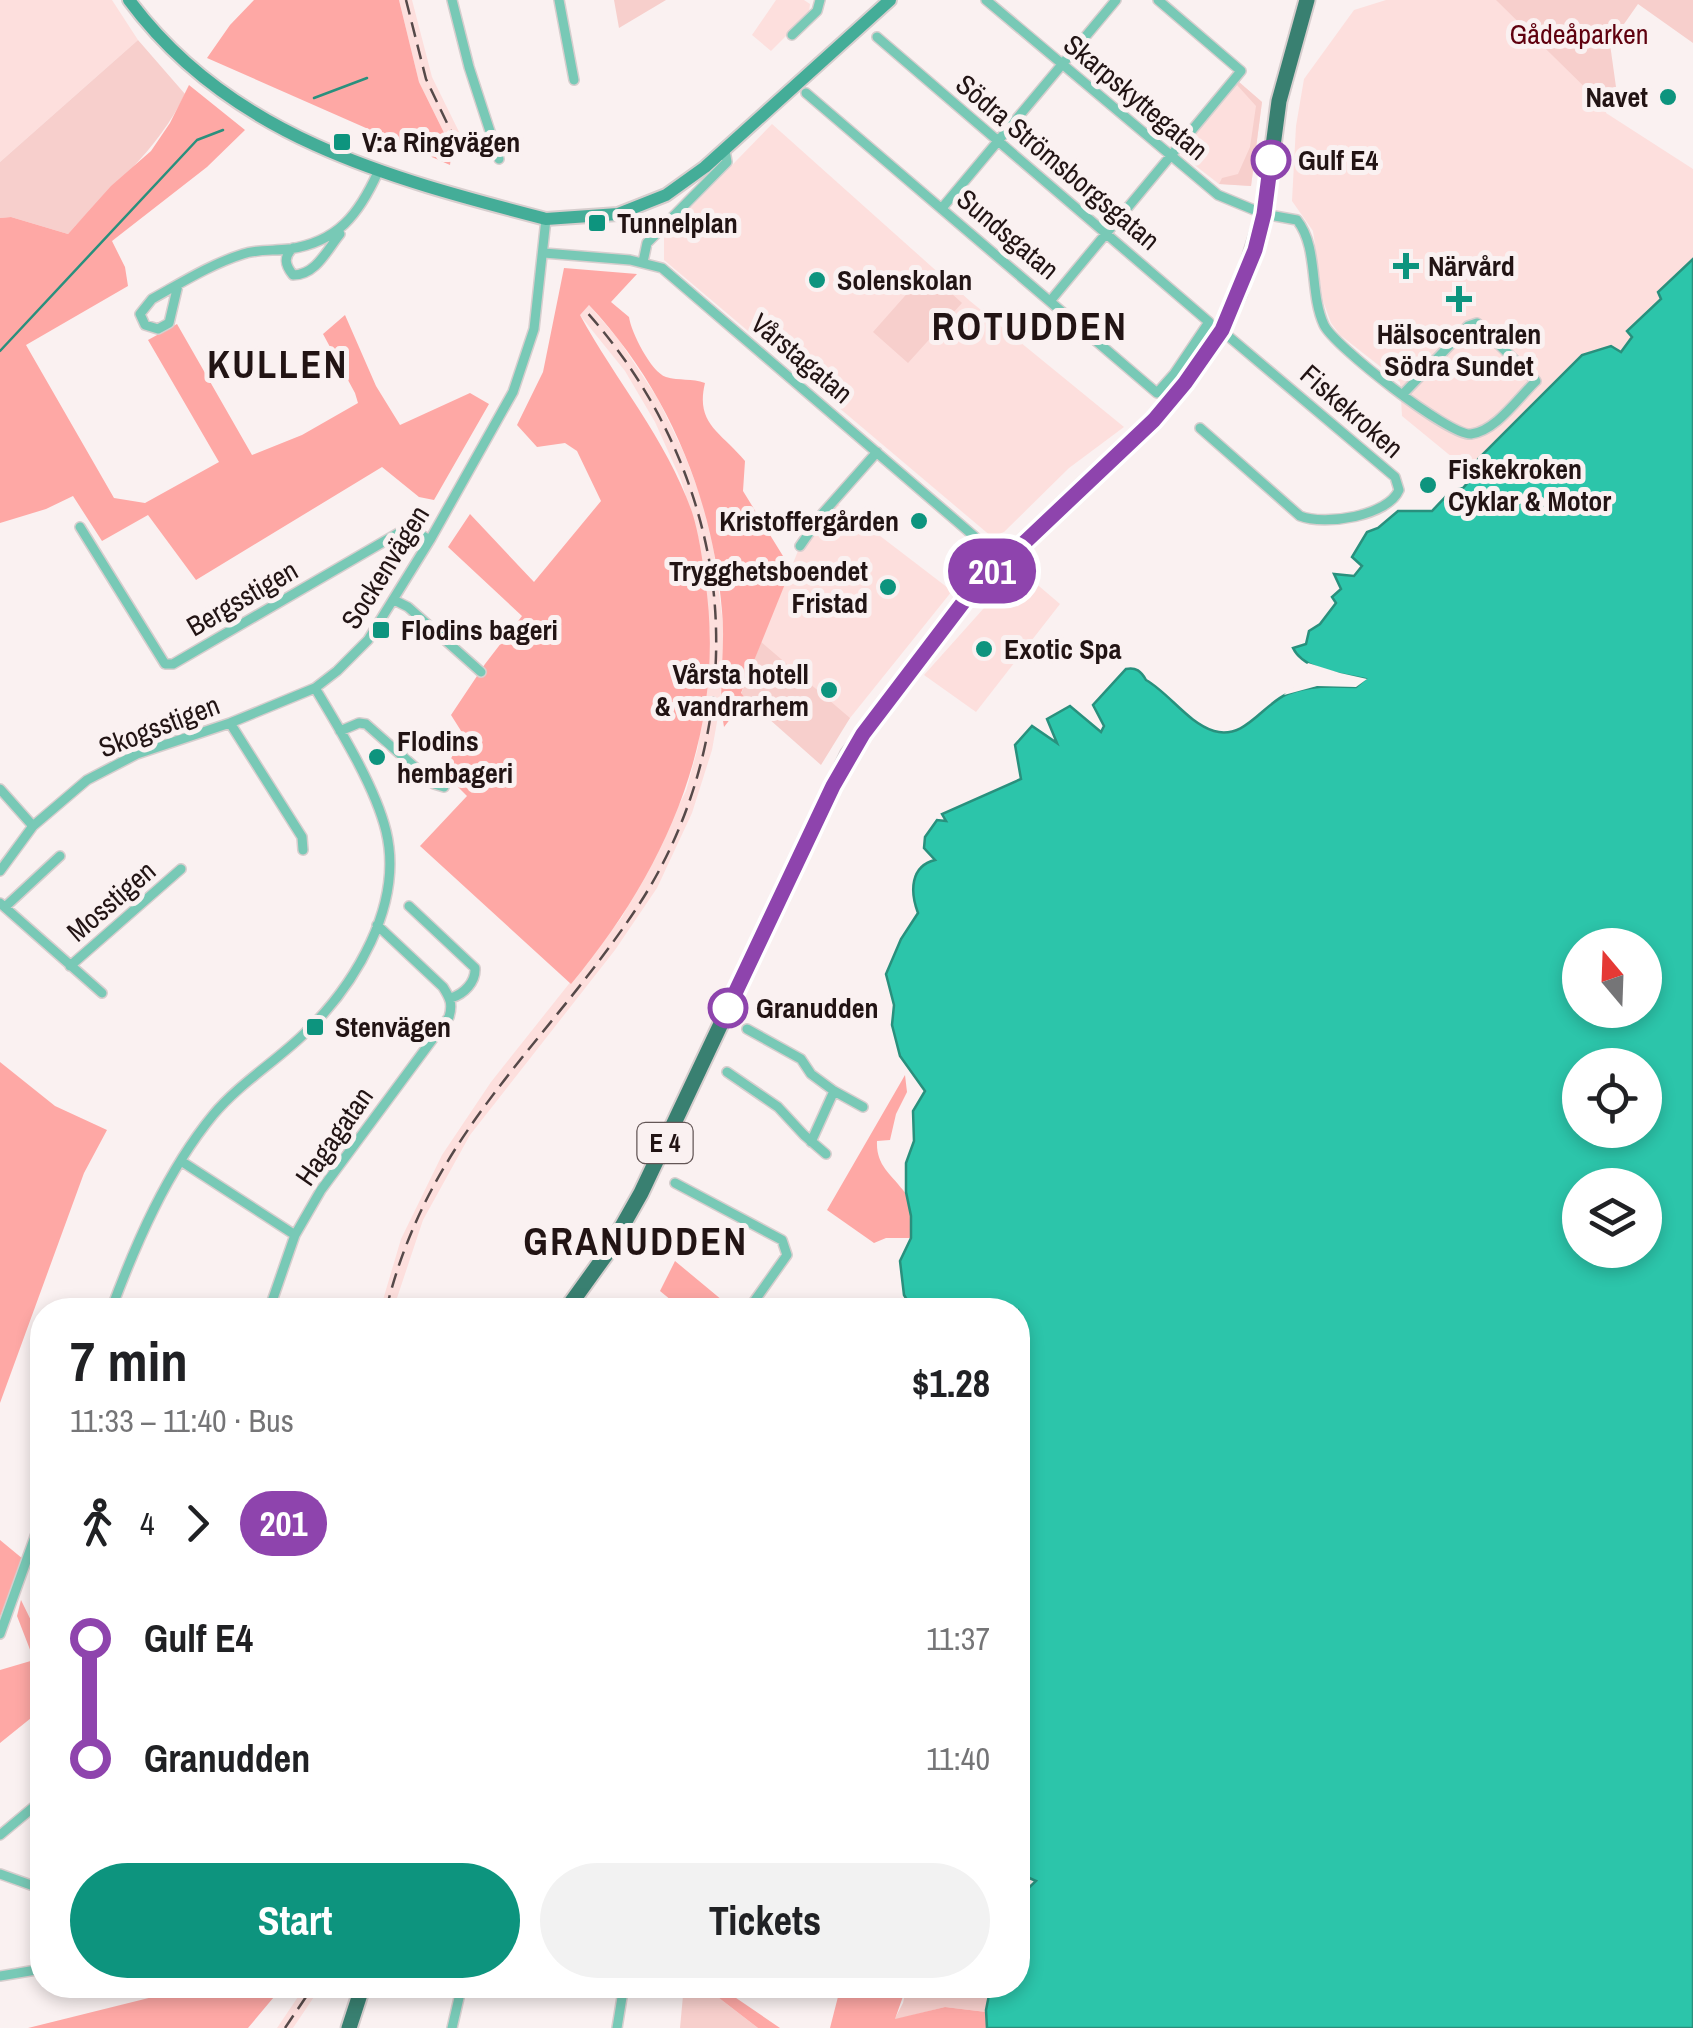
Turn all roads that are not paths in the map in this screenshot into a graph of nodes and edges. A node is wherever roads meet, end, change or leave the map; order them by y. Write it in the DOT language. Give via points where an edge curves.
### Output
graph roads {
  1 [pos="130,0"];
  2 [pos="452,0"];
  3 [pos="560,0"];
  4 [pos="820,0"];
  5 [pos="890,0"];
  6 [pos="986,0"];
  7 [pos="1116,0"];
  8 [pos="1158,0"];
  9 [pos="1307,0"];
  10 [pos="792,35"];
  11 [pos="876,36"];
  12 [pos="1061,63"];
  13 [pos="574,80"];
  14 [pos="806,93"];
  15 [pos="997,140"];
  16 [pos="725,150"];
  17 [pos="1170,155"];
  18 [pos="500,159"];
  19 [pos="378,172"];
  20 [pos="942,208"];
  21 [pos="1264,214"];
  22 [pos="546,219"];
  23 [pos="342,230"];
  24 [pos="1107,234"];
  25 [pos="293,248"];
  26 [pos="544,253"];
  27 [pos="643,262"];
  28 [pos="178,285"];
  29 [pos="1051,300"];
  30 [pos="1216,326"];
  31 [pos="1403,394"];
  32 [pos="1200,428"];
  33 [pos="878,452"];
  34 [pos="80,527"];
  35 [pos="430,540"];
  36 [pos="800,546"];
  37 [pos="1003,561"];
  38 [pos="394,600"];
  39 [pos="481,672"];
  40 [pos="314,688"];
  41 [pos="230,723"];
  42 [pos="340,730"];
  43 [pos="444,787"];
  44 [pos="0,790"];
  45 [pos="32,826"];
  46 [pos="303,850"];
  47 [pos="60,856"];
  48 [pos="181,869"];
  49 [pos="0,872"];
  50 [pos="2,905"];
  51 [pos="409,906"];
  52 [pos="377,926"];
  53 [pos="70,966"];
  54 [pos="102,994"];
  55 [pos="450,998"];
  56 [pos="747,1029"];
  57 [pos="728,1072"];
  58 [pos="834,1092"];
  59 [pos="863,1107"];
  60 [pos="811,1142"];
  61 [pos="826,1154"];
  62 [pos="181,1161"];
  63 [pos="674,1184"];
  64 [pos="295,1235"];
  65 [pos="116,1298"];
  66 [pos="273,1298"];
  67 [pos="574,1298"];
  68 [pos="757,1298"];
  69 [pos="30,1550"];
  70 [pos="0,1634"];
  71 [pos="30,1810"];
  72 [pos="0,1834"];
  73 [pos="0,1874"];
  74 [pos="30,1884"];
  75 [pos="30,1971"];
  76 [pos="0,1976"];
  77 [pos="359,1998"];
  78 [pos="459,1998"];
  79 [pos="622,1998"];
  80 [pos="349,2028"];
  81 [pos="452,2028"];
  82 [pos="617,2028"];
  1 -- 19 [label="main road" via="170,51 235,102"];
  2 -- 18 [label="street"];
  3 -- 13 [label="street"];
  4 -- 10 [label="street" via="818,11"];
  5 -- 16 [label="main road"];
  6 -- 12 [label="street, Skarpskyttegatan"];
  7 -- 12 [label="street"];
  8 -- 17 [label="street" via="1240,72"];
  9 -- 21 [label="highway, E 4" via="1280,101"];
  11 -- 15 [label="street, Södra Strömsborgsgatan"];
  12 -- 15 [label="street"];
  12 -- 17 [label="street, Skarpskyttegatan"];
  14 -- 20 [label="street, Sundsgatan"];
  15 -- 20 [label="street"];
  15 -- 24 [label="street, Södra Strömsborgsgatan"];
  16 -- 22 [label="main road" via="649,203"];
  16 -- 27 [label="street" via="726,162 647,243"];
  17 -- 21 [label="street, Skarpskyttegatan" via="1218,195"];
  17 -- 24 [label="street"];
  19 -- 22 [label="main road"];
  19 -- 23 [label="street"];
  20 -- 29 [label="street, Sundsgatan"];
  21 -- 30 [label="highway, E 4" via="1239,294"];
  21 -- 31 [label="street, Skarpskyttegatan" via="1300,224 1326,330"];
  22 -- 26 [label="street, Sockenvägen"];
  23 -- 25 [label="street"];
  23 -- 25 [label="street" via="303,275 293,275 286,263"];
  24 -- 29 [label="street"];
  24 -- 30 [label="street, Södra Strömsborgsgatan"];
  25 -- 28 [label="street" via="252,251"];
  26 -- 27 [label="street, Vårstagatan"];
  26 -- 35 [label="street, Sockenvägen" via="524,366"];
  27 -- 33 [label="street, Vårstagatan" via="662,268"];
  28 -- 28 [label="street" via="143,306 145,325 169,324"];
  29 -- 30 [label="street, Sundsgatan" via="1157,392"];
  30 -- 32 [label="street, Fiskekroken" via="1395,477 1399,490 1388,505 1333,522 1310,520"];
  30 -- 37 [label="highway, E 4" via="1185,383 1154,420"];
  31 -- 31 [label="street" via="1446,427 1475,434 1536,381 1477,323"];
  33 -- 36 [label="street"];
  33 -- 37 [label="street, Vårstagatan"];
  34 -- 35 [label="street, Bergsstigen" via="164,664 402,530"];
  35 -- 38 [label="street, Sockenvägen"];
  37 -- 67 [label="highway, E 4" via="968,596 848,755 641,1194"];
  38 -- 39 [label="street"];
  38 -- 40 [label="street, Sockenvägen" via="354,656"];
  40 -- 41 [label="street, Skogsstigen"];
  40 -- 42 [label="street"];
  41 -- 45 [label="street, Skogsstigen" via="110,767"];
  41 -- 46 [label="street" via="302,836"];
  42 -- 43 [label="street" via="366,724"];
  42 -- 52 [label="street" via="386,831 387,890"];
  44 -- 45 [label="street"];
  45 -- 49 [label="street"];
  47 -- 50 [label="street, Mosstigen"];
  48 -- 53 [label="street, Mosstigen"];
  50 -- 53 [label="street, Mosstigen"];
  51 -- 55 [label="street, Hagagatan" via="476,968 472,982"];
  52 -- 55 [label="street"];
  52 -- 62 [label="street" via="336,998 214,1114"];
  53 -- 54 [label="street, Mosstigen"];
  55 -- 64 [label="street, Hagagatan" via="449,1017 352,1143"];
  56 -- 58 [label="street" via="801,1059"];
  57 -- 60 [label="street" via="778,1106"];
  58 -- 59 [label="street"];
  58 -- 60 [label="street"];
  60 -- 61 [label="street"];
  62 -- 64 [label="street"];
  62 -- 65 [label="street"];
  63 -- 68 [label="street" via="782,1240 787,1255"];
  64 -- 66 [label="street, Hagagatan"];
  69 -- 70 [label="street"];
  71 -- 72 [label="street"];
  73 -- 74 [label="street"];
  75 -- 76 [label="street"];
  77 -- 80 [label="highway"];
  78 -- 81 [label="street"];
  79 -- 82 [label="street"];
}
